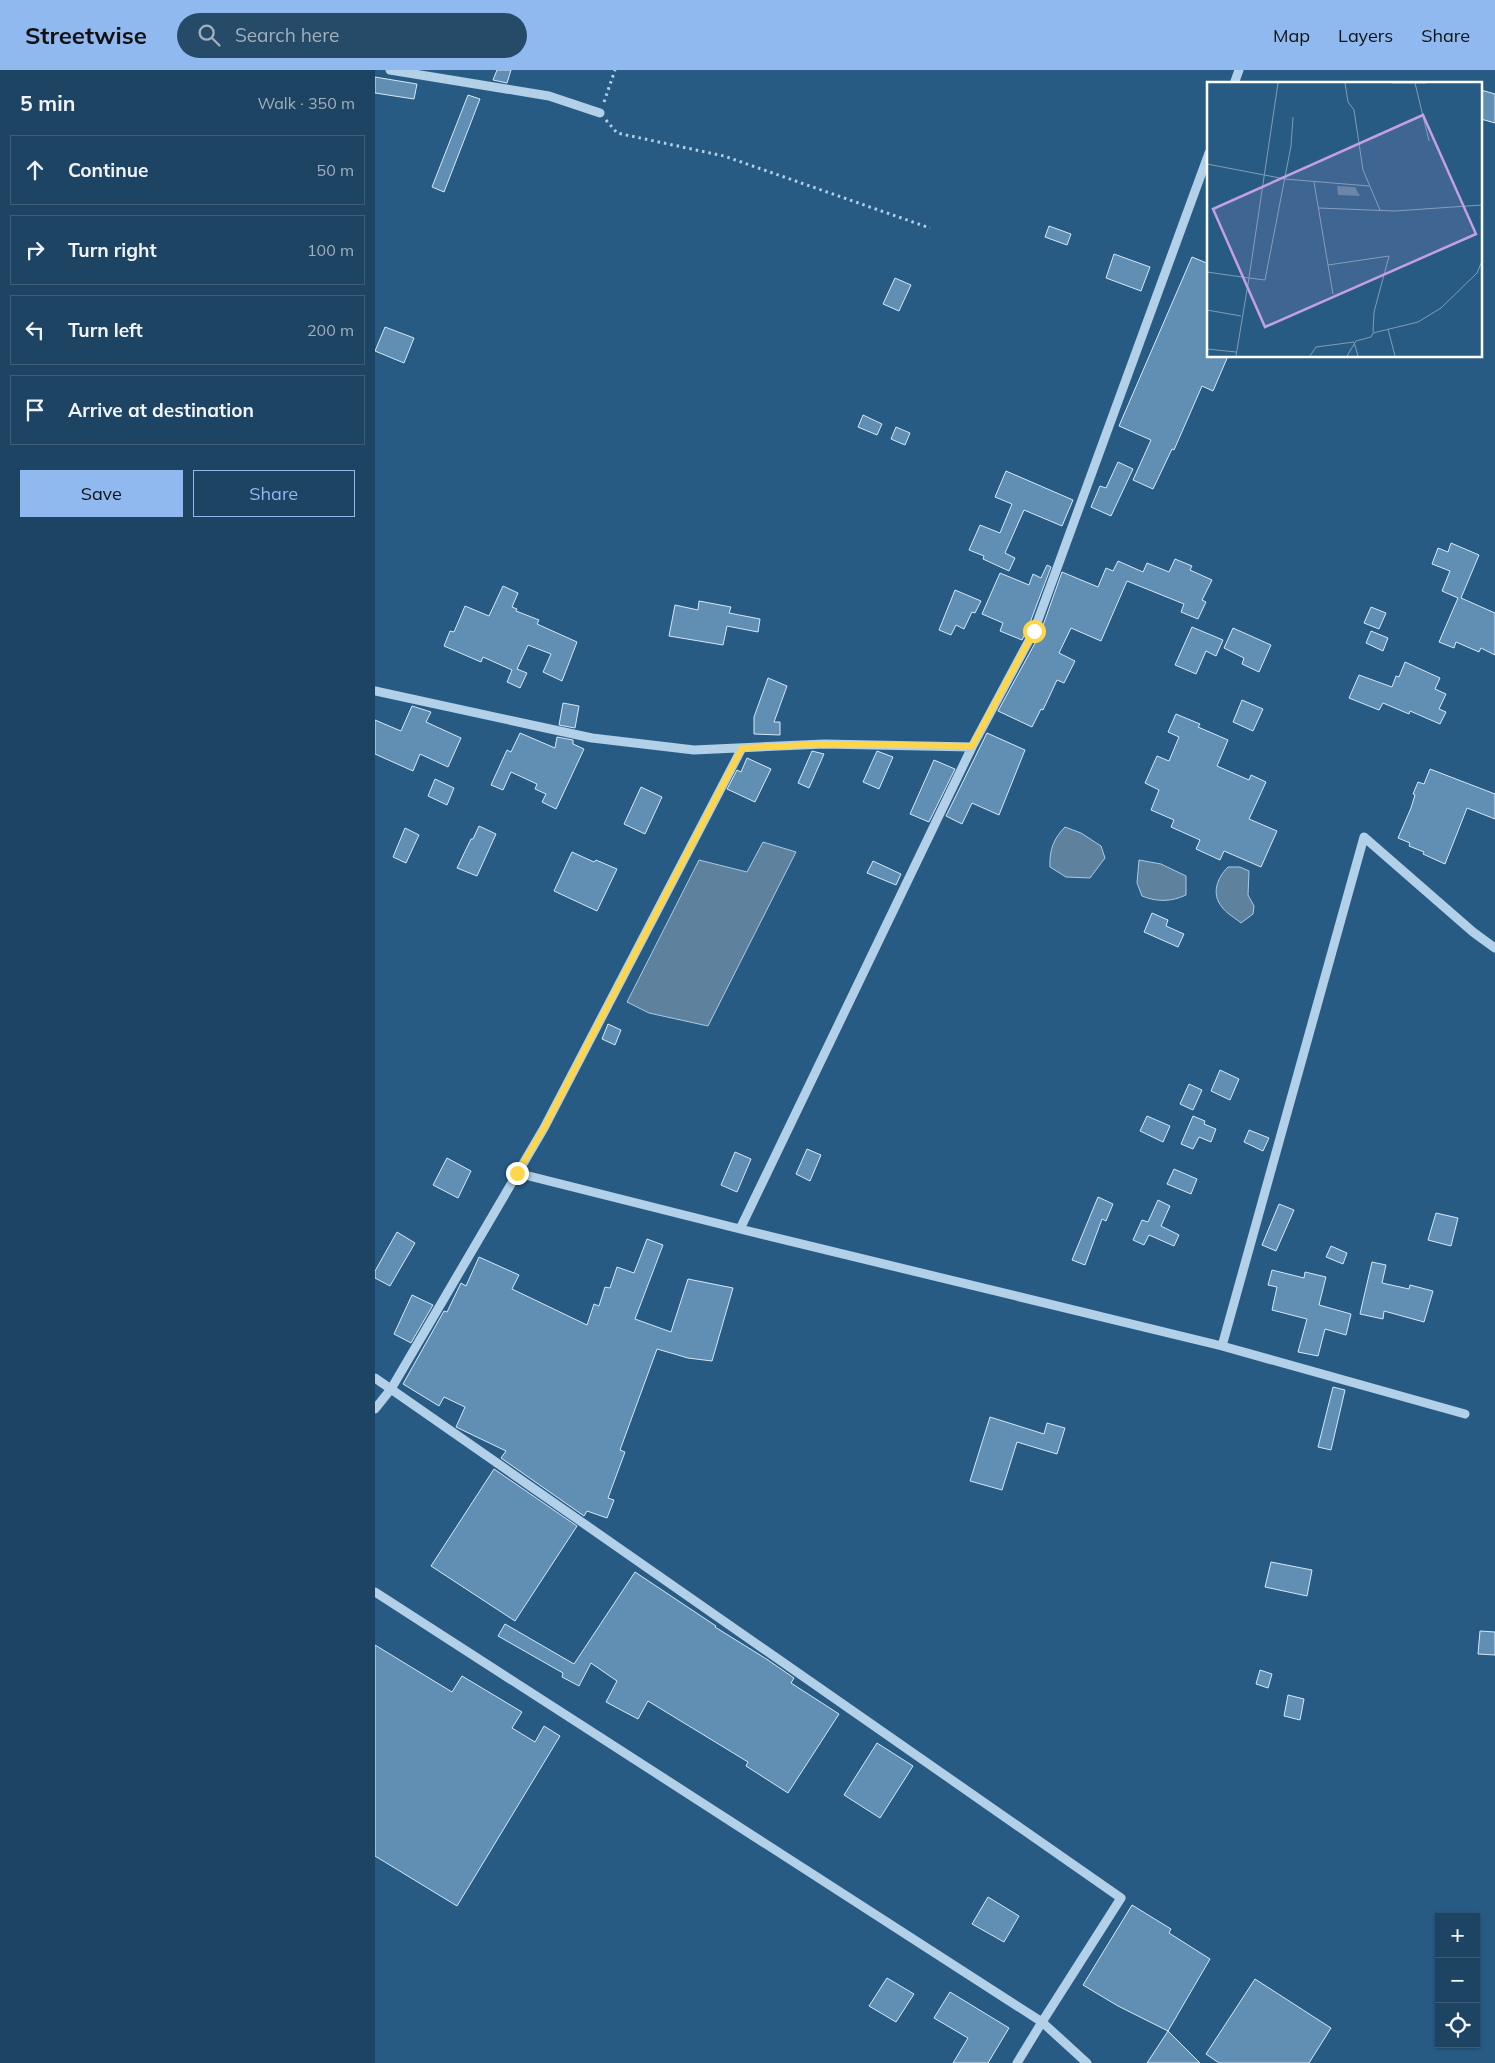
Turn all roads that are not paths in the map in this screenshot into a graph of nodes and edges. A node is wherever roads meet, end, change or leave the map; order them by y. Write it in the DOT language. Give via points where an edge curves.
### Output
graph roads {
  1 [pos="391,70"];
  2 [pos="1239,70"];
  3 [pos="1235,82"];
  4 [pos="600,112"];
  5 [pos="1207,158"];
  6 [pos="375,691"];
  7 [pos="972,746"];
  8 [pos="742,748"];
  9 [pos="1495,948"];
  10 [pos="517,1173"];
  11 [pos="740,1229"];
  12 [pos="1222,1346"];
  13 [pos="375,1378"];
  14 [pos="391,1389"];
  15 [pos="375,1409"];
  16 [pos="1465,1414"];
  17 [pos="375,1592"];
  18 [pos="1042,2022"];
  19 [pos="1017,2063"];
  20 [pos="1087,2063"];
  1 -- 4 [label="street" via="549,96"];
  2 -- 3 [label="street"];
  5 -- 7 [label="street" via="1034,631"];
  6 -- 8 [label="street" via="592,738 694,750"];
  7 -- 8 [label="street" via="824,744"];
  7 -- 11 [label="street"];
  8 -- 10 [label="street" via="544,1128"];
  9 -- 12 [label="street" via="1364,837"];
  10 -- 11 [label="street"];
  10 -- 14 [label="street"];
  11 -- 12 [label="street"];
  12 -- 16 [label="street"];
  13 -- 14 [label="street"];
  14 -- 15 [label="street"];
  14 -- 18 [label="street" via="1121,1898"];
  17 -- 18 [label="street"];
  18 -- 19 [label="street"];
  18 -- 20 [label="street"];
}
